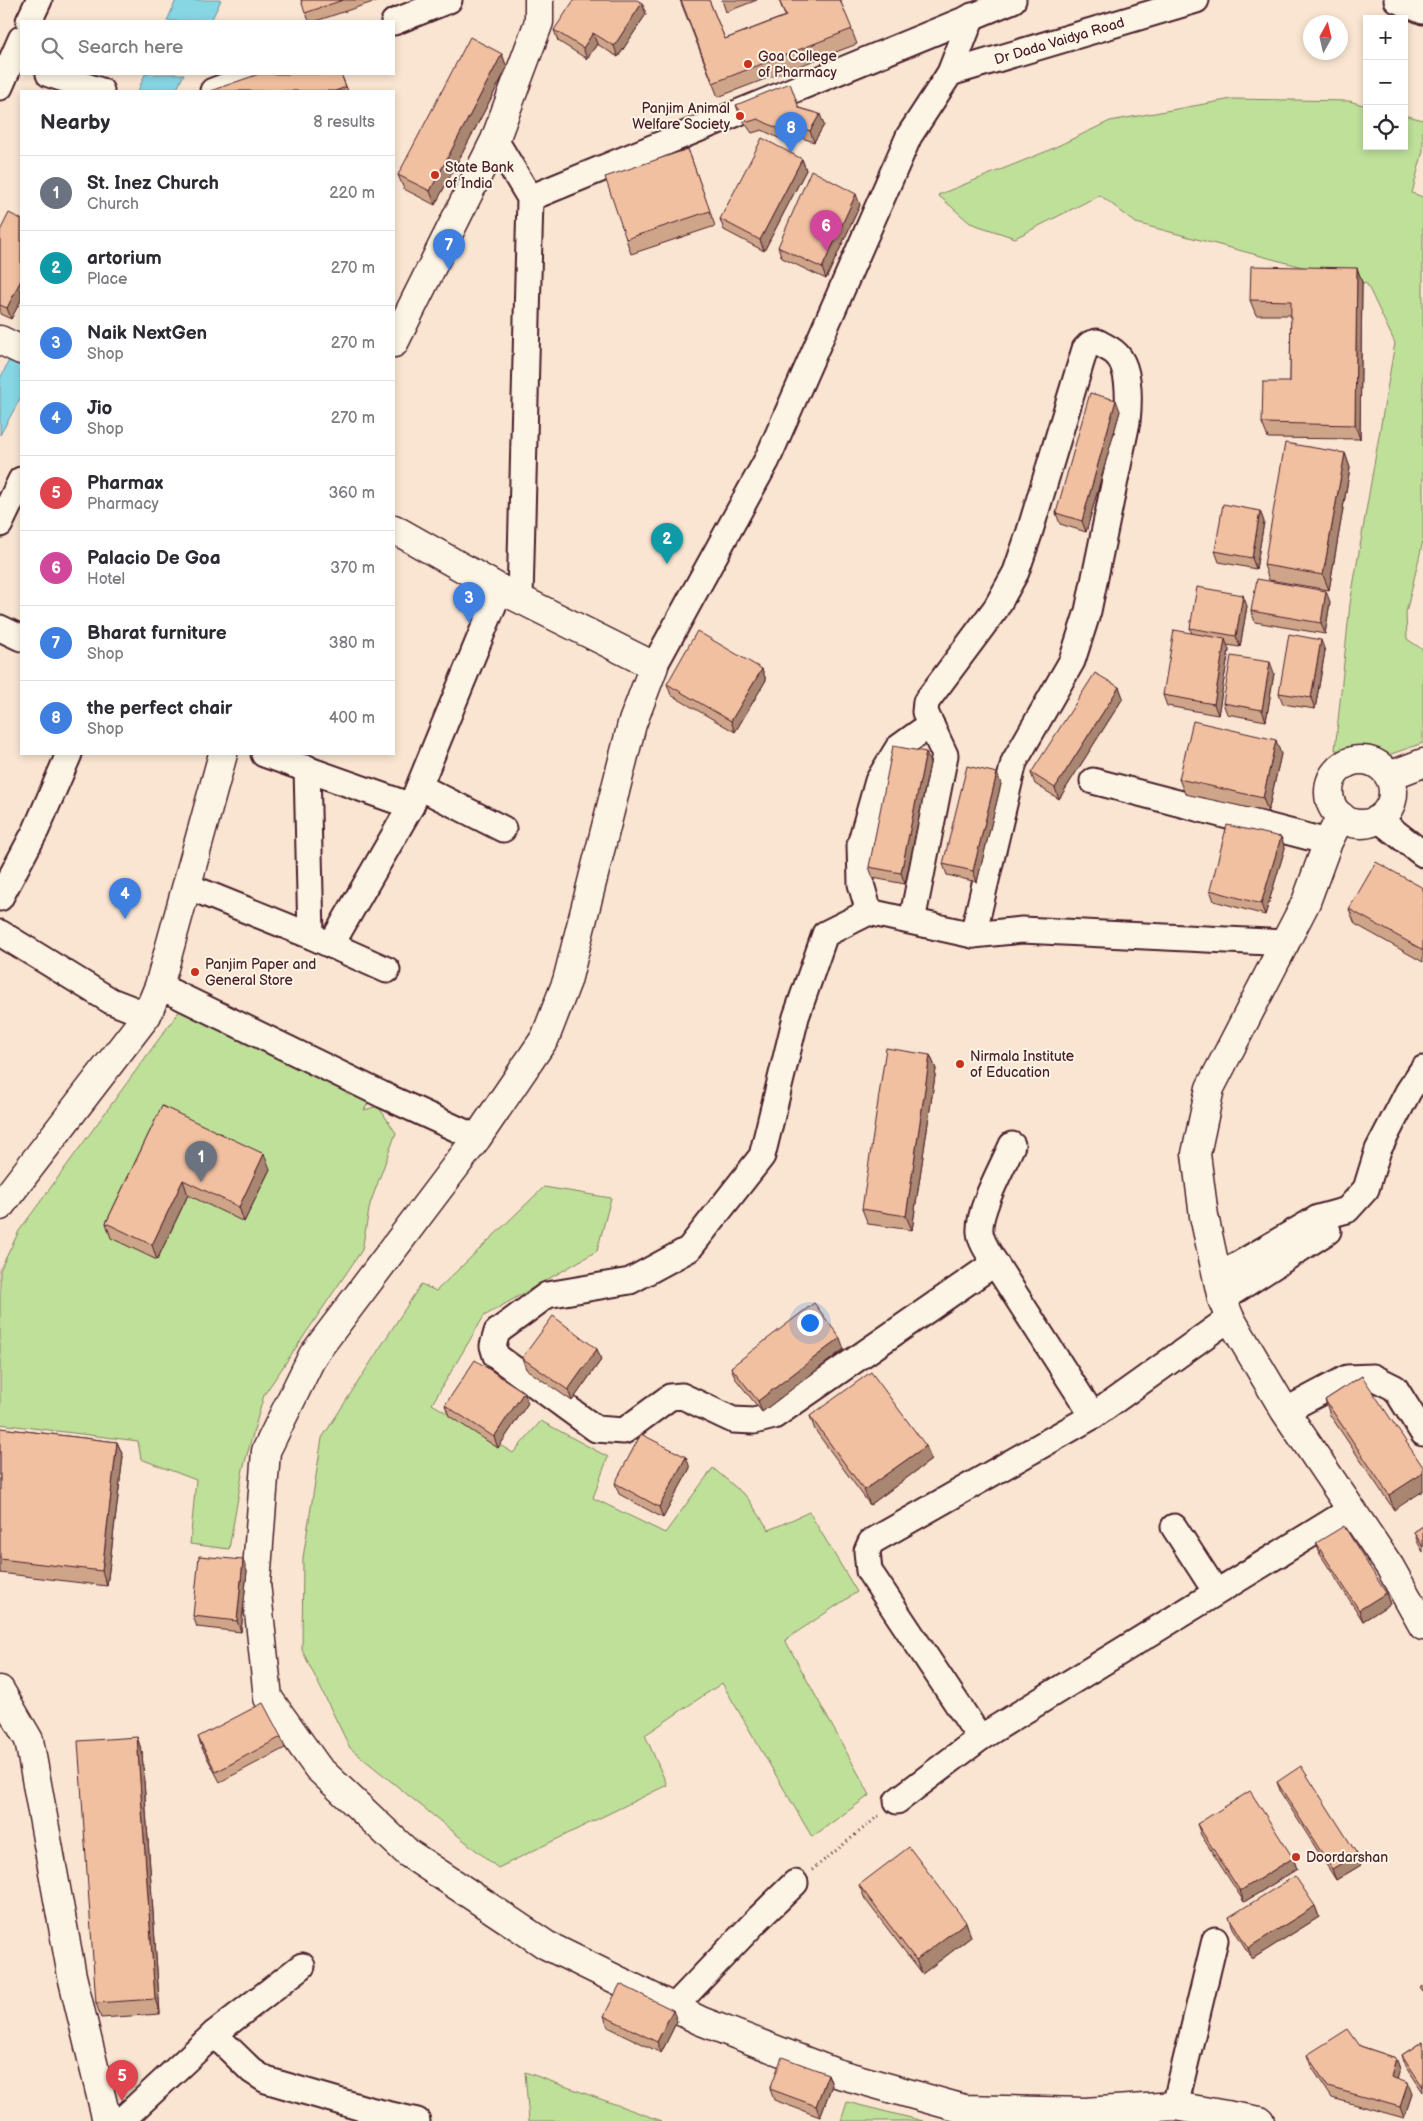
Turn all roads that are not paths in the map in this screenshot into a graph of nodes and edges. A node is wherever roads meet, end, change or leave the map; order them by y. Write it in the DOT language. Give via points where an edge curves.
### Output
graph roads {
  1 [pos="39,0"];
  2 [pos="449,0"];
  3 [pos="539,0"];
  4 [pos="1013,0"];
  5 [pos="1196,0"];
  6 [pos="1397,0"];
  7 [pos="1423,11"];
  8 [pos="972,16"];
  9 [pos="29,20"];
  10 [pos="395,22"];
  11 [pos="13,55"];
  12 [pos="950,73"];
  13 [pos="52,75"];
  14 [pos="255,75"];
  15 [pos="0,87"];
  16 [pos="98,90"];
  17 [pos="216,90"];
  18 [pos="495,140"];
  19 [pos="530,198"];
  20 [pos="395,341"];
  21 [pos="20,482"];
  22 [pos="0,524"];
  23 [pos="395,531"];
  24 [pos="510,594"];
  25 [pos="0,628"];
  26 [pos="20,638"];
  27 [pos="654,666"];
  28 [pos="931,724"];
  29 [pos="68,755"];
  30 [pos="223,755"];
  31 [pos="267,755"];
  32 [pos="1423,763"];
  33 [pos="307,768"];
  34 [pos="1389,776"];
  35 [pos="1093,781"];
  36 [pos="415,796"];
  37 [pos="1341,816"];
  38 [pos="1378,819"];
  39 [pos="503,829"];
  40 [pos="1328,842"];
  41 [pos="1423,854"];
  42 [pos="187,886"];
  43 [pos="0,898"];
  44 [pos="869,912"];
  45 [pos="912,921"];
  46 [pos="0,933"];
  47 [pos="973,935"];
  48 [pos="321,940"];
  49 [pos="1286,943"];
  50 [pos="387,970"];
  51 [pos="159,986"];
  52 [pos="147,1015"];
  53 [pos="1423,1069"];
  54 [pos="478,1138"];
  55 [pos="1012,1145"];
  56 [pos="0,1205"];
  57 [pos="1348,1218"];
  58 [pos="995,1263"];
  59 [pos="1223,1298"];
  60 [pos="1285,1411"];
  61 [pos="1093,1416"];
  62 [pos="1423,1432"];
  63 [pos="1352,1509"];
  64 [pos="1174,1527"];
  65 [pos="1216,1592"];
  66 [pos="1423,1626"];
  67 [pos="0,1690"];
  68 [pos="980,1738"];
  69 [pos="897,1801"];
  70 [pos="795,1883"];
  71 [pos="1215,1940"];
  72 [pos="302,1966"];
  73 [pos="673,2008"];
  74 [pos="214,2034"];
  75 [pos="1175,2106"];
  76 [pos="107,2121"];
  77 [pos="121,2121"];
  78 [pos="416,2121"];
  79 [pos="1260,2121"];
  1 -- 9 [label="street"];
  2 -- 10 [label="street"];
  3 -- 18 [label="main road" via="539,22"];
  4 -- 8 [label="street"];
  5 -- 12 [label="street, Dr Dada Vaidya Road"];
  6 -- 7 [label="street"];
  8 -- 12 [label="street"];
  8 -- 19 [label="street"];
  11 -- 15 [label="street"];
  12 -- 27 [label="street" via="910,136 767,460"];
  13 -- 16 [label="street"];
  14 -- 17 [label="street"];
  18 -- 19 [label="street"];
  18 -- 20 [label="main road"];
  19 -- 24 [label="street"];
  21 -- 22 [label="street"];
  23 -- 24 [label="main road"];
  24 -- 27 [label="main road"];
  24 -- 36 [label="street"];
  25 -- 26 [label="street"];
  27 -- 54 [label="main road" via="632,724 567,981 544,1038"];
  28 -- 44 [label="street" via="898,748 878,781 860,845 860,884"];
  28 -- 45 [label="street" via="944,750 944,763"];
  28 -- 47 [label="street" via="925,712 926,702 996,608 1016,572 1086,349 1097,342 1115,353 1124,367 1129,394 1128,422 1080,638 1072,660 1014,762"];
  29 -- 43 [label="street" via="36,830"];
  30 -- 42 [label="main road"];
  31 -- 33 [label="street"];
  32 -- 34 [label="main road"];
  33 -- 36 [label="street"];
  33 -- 48 [label="street"];
  34 -- 37 [label="main road" via="1378,766 1364,761 1354,760 1345,765 1332,780 1330,790 1330,799"];
  34 -- 38 [label="main road" via="1391,804"];
  35 -- 40 [label="street"];
  36 -- 39 [label="street"];
  36 -- 48 [label="street"];
  37 -- 38 [label="main road" via="1359,824"];
  37 -- 40 [label="main road"];
  38 -- 41 [label="street"];
  40 -- 49 [label="main road" via="1306,902"];
  42 -- 48 [label="street"];
  42 -- 51 [label="main road"];
  44 -- 45 [label="street"];
  44 -- 58 [label="street" via="824,934 796,1017 762,1156 689,1249 630,1281 547,1295 497,1332 493,1346 496,1356 596,1430 624,1431 670,1397 682,1396 733,1420 754,1422 774,1416"];
  45 -- 47 [label="street"];
  46 -- 52 [label="street" via="111,1001"];
  47 -- 49 [label="street" via="1022,930"];
  48 -- 50 [label="street"];
  49 -- 59 [label="main road" via="1210,1088 1196,1154 1204,1216"];
  51 -- 52 [label="main road"];
  51 -- 54 [label="street"];
  52 -- 56 [label="main road"];
  53 -- 59 [label="street" via="1378,1150 1366,1189 1348,1210 1318,1218"];
  54 -- 73 [label="main road" via="313,1355 266,1451 256,1583 268,1698 318,1768 408,1852 546,1945"];
  55 -- 58 [label="street" via="981,1215 982,1242"];
  57 -- 59 [label="street"];
  58 -- 61 [label="street"];
  59 -- 60 [label="main road"];
  59 -- 61 [label="street"];
  60 -- 62 [label="street" via="1347,1378 1372,1377 1396,1388"];
  60 -- 63 [label="main road"];
  61 -- 68 [label="street" via="871,1542 867,1552 869,1570"];
  63 -- 65 [label="street"];
  63 -- 66 [label="main road"];
  64 -- 65 [label="street"];
  65 -- 68 [label="street"];
  67 -- 76 [label="main road" via="29,1740 72,1976"];
  68 -- 69 [label="street"];
  70 -- 73 [label="street"];
  71 -- 75 [label="street"];
  72 -- 74 [label="street"];
  73 -- 75 [label="main road" via="836,2073 964,2109 1085,2112"];
  74 -- 77 [label="street"];
  74 -- 78 [label="street" via="252,2072 266,2080"];
  75 -- 79 [label="main road"];
}
